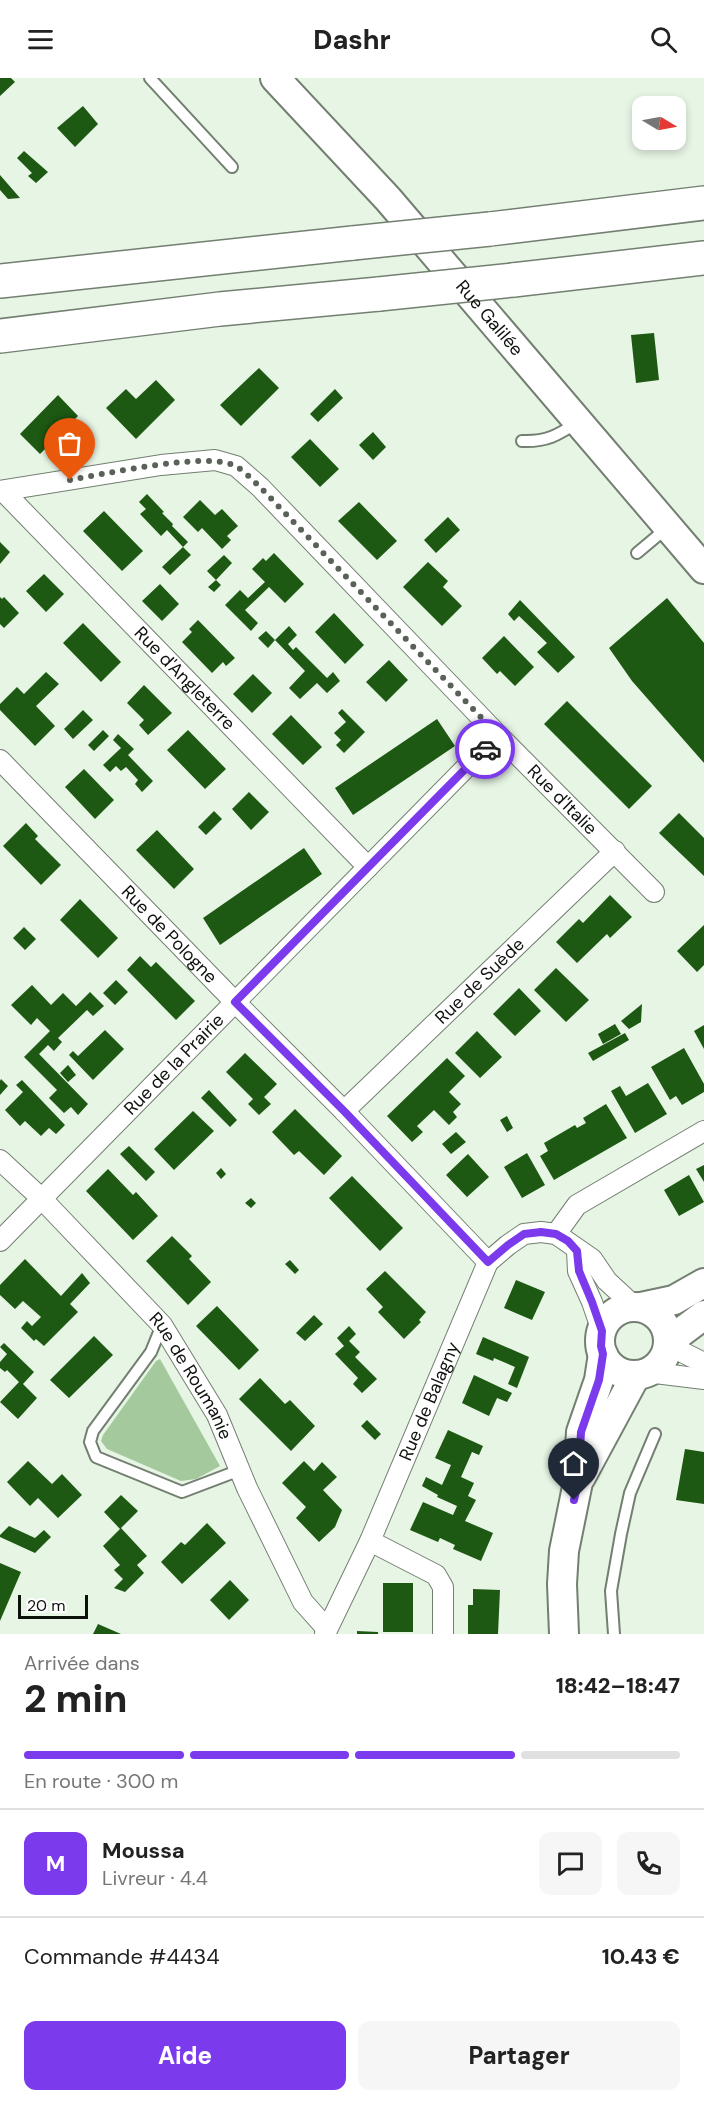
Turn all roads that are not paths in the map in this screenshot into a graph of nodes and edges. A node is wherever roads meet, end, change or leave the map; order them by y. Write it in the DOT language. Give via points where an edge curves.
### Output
graph roads {
  1 [pos="150,78"];
  2 [pos="275,78"];
  3 [pos="232,167"];
  4 [pos="704,203"];
  5 [pos="704,258"];
  6 [pos="0,281"];
  7 [pos="0,336"];
  8 [pos="578,422"];
  9 [pos="522,441"];
  10 [pos="1,491"];
  11 [pos="668,527"];
  12 [pos="637,553"];
  13 [pos="702,567"];
  14 [pos="498,735"];
  15 [pos="0,760"];
  16 [pos="615,851"];
  17 [pos="368,867"];
  18 [pos="654,892"];
  19 [pos="235,1002"];
  20 [pos="344,1111"];
  21 [pos="704,1131"];
  22 [pos="0,1160"];
  23 [pos="41,1198"];
  24 [pos="556,1234"];
  25 [pos="0,1241"];
  26 [pos="577,1251"];
  27 [pos="488,1262"];
  28 [pos="704,1283"];
  29 [pos="637,1306"];
  30 [pos="704,1315"];
  31 [pos="162,1325"];
  32 [pos="602,1342"];
  33 [pos="668,1344"];
  34 [pos="704,1363"];
  35 [pos="642,1374"];
  36 [pos="704,1379"];
  37 [pos="655,1434"];
  38 [pos="240,1470"];
  39 [pos="578,1482"];
  40 [pos="370,1541"];
  41 [pos="326,1631"];
  42 [pos="443,1634"];
  43 [pos="564,1634"];
  44 [pos="614,1634"];
  1 -- 3 [label="lane"];
  2 -- 8 [label="street, Rue Galilée" via="388,199"];
  4 -- 6 [label="highway, bridge"];
  5 -- 7 [label="highway, bridge"];
  8 -- 9 [label="lane" via="538,442"];
  8 -- 11 [label="street, Rue Galilée"];
  10 -- 14 [label="street, Rue d'Italie" via="161,465 215,460 236,466"];
  10 -- 17 [label="street, Rue d'Angleterre"];
  11 -- 12 [label="lane"];
  11 -- 13 [label="street, Rue Galilée"];
  14 -- 16 [label="street, Rue d'Italie"];
  14 -- 17 [label="street, Rue de la Prairie"];
  15 -- 19 [label="street, Rue de Pologne"];
  16 -- 18 [label="street, Rue d'Italie"];
  16 -- 20 [label="street, Rue de Suède"];
  17 -- 19 [label="street, Rue de la Prairie"];
  19 -- 20 [label="street, Rue de Pologne"];
  19 -- 23 [label="street, Rue de la Prairie"];
  20 -- 27 [label="street, Rue de Pologne"];
  21 -- 24 [label="street" via="577,1205"];
  22 -- 23 [label="street, Rue de Roumanie"];
  23 -- 25 [label="street, Rue de la Prairie"];
  23 -- 31 [label="street, Rue de Roumanie"];
  24 -- 26 [label="street"];
  24 -- 27 [label="street, Rue de Balagny" via="524,1234"];
  26 -- 29 [label="street" via="592,1259 607,1281"];
  26 -- 32 [label="street" via="579,1271"];
  27 -- 40 [label="street, Rue de Balagny"];
  28 -- 29 [label="street" via="674,1300"];
  29 -- 32 [label="street" via="610,1316"];
  29 -- 33 [label="street" via="650,1310 664,1323"];
  30 -- 33 [label="street"];
  31 -- 38 [label="street, Rue de Roumanie" via="217,1415"];
  31 -- 38 [label="lane" via="150,1352 93,1431 90,1442 96,1457 182,1492"];
  32 -- 35 [label="street" via="613,1367 620,1372"];
  32 -- 39 [label="street" via="599,1380 581,1432"];
  33 -- 34 [label="street"];
  33 -- 35 [label="street" via="662,1361"];
  35 -- 36 [label="street"];
  35 -- 39 [label="street"];
  37 -- 44 [label="lane" via="630,1493 621,1534 611,1591"];
  38 -- 41 [label="street, Rue de Roumanie" via="303,1602"];
  39 -- 43 [label="street" via="564,1551"];
  40 -- 41 [label="street, Rue de Balagny"];
  40 -- 42 [label="street" via="436,1575 443,1587"];
}
